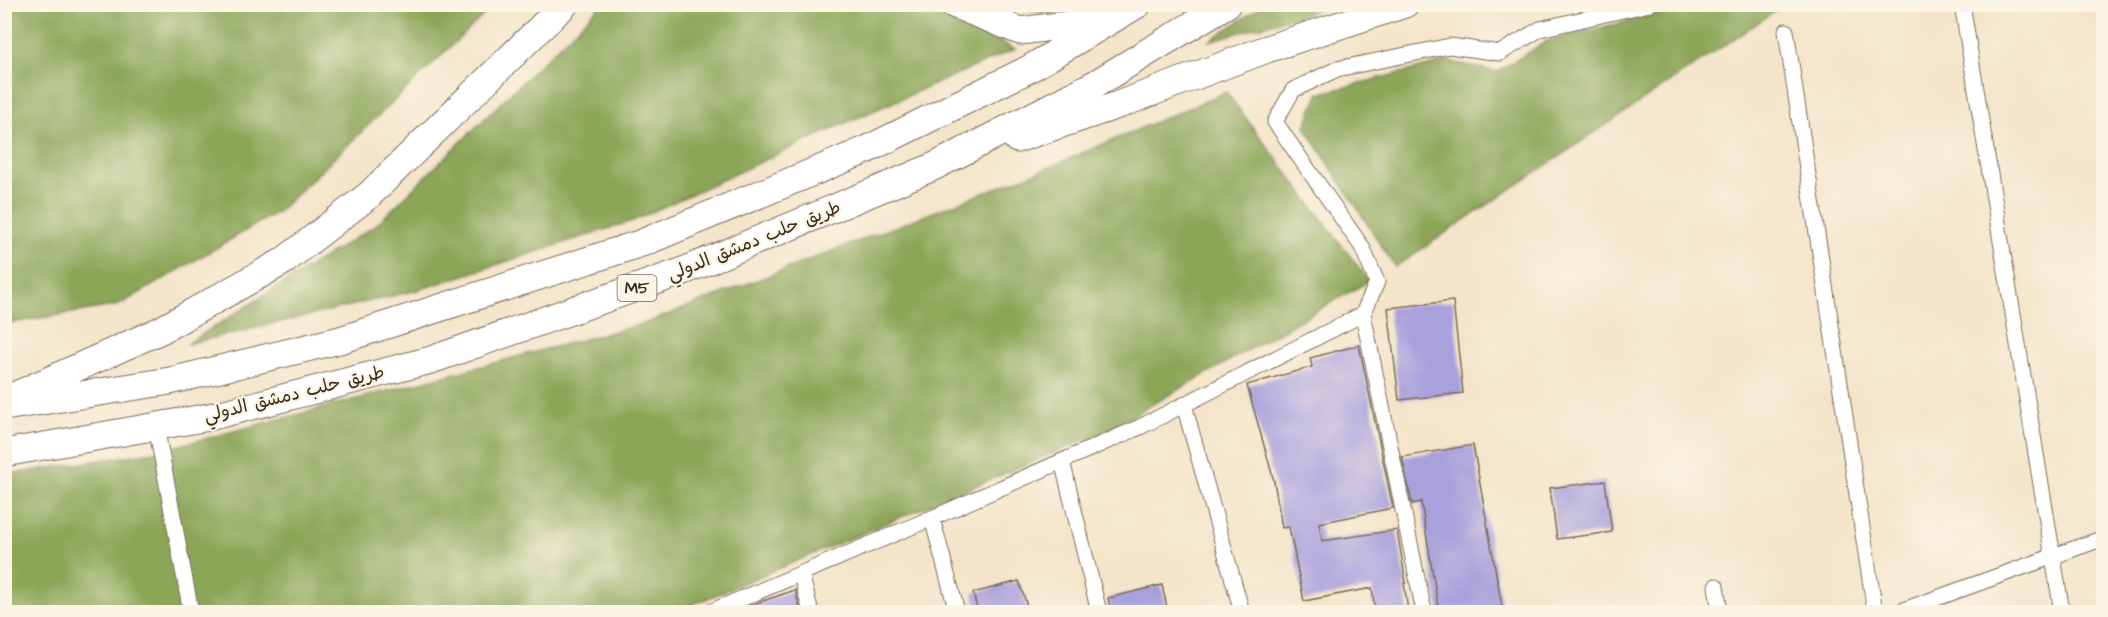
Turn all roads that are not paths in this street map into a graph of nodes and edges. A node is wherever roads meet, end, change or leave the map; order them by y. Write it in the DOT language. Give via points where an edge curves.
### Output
graph roads {
  1 [pos="565,4"];
  2 [pos="953,4"];
  3 [pos="1138,4"];
  4 [pos="1227,4"];
  5 [pos="1405,4"];
  6 [pos="1649,4"];
  7 [pos="1962,4"];
  8 [pos="1112,20"];
  9 [pos="1786,31"];
  10 [pos="933,167"];
  11 [pos="1363,314"];
  12 [pos="4,400"];
  13 [pos="1184,405"];
  14 [pos="4,407"];
  15 [pos="156,426"];
  16 [pos="4,453"];
  17 [pos="1062,461"];
  18 [pos="932,518"];
  19 [pos="2103,538"];
  20 [pos="2053,556"];
  21 [pos="801,574"];
  22 [pos="1716,586"];
  23 [pos="190,612"];
  24 [pos="710,612"];
  25 [pos="812,612"];
  26 [pos="957,612"];
  27 [pos="1099,612"];
  28 [pos="1242,612"];
  29 [pos="1424,612"];
  30 [pos="1719,612"];
  31 [pos="1875,612"];
  32 [pos="1898,612"];
  33 [pos="2062,612"];
  1 -- 12 [label="highway" via="369,195 284,261 161,330"];
  2 -- 8 [label="highway" via="1020,31"];
  3 -- 8 [label="highway, M5"];
  4 -- 10 [label="highway, طريق حلب دمشق الدولي / M5" via="1095,84"];
  5 -- 10 [label="highway"];
  6 -- 11 [label="street" via="1540,29 1500,53 1450,46 1337,69 1293,90 1275,122 1362,247 1377,282"];
  7 -- 20 [label="street"];
  8 -- 14 [label="highway, M5" via="1029,69 866,150 642,243 340,340 170,381"];
  9 -- 31 [label="street"];
  10 -- 15 [label="highway, طريق حلب دمشق الدولي / M5" via="681,272 431,360 209,417"];
  11 -- 13 [label="street"];
  11 -- 29 [label="street"];
  13 -- 17 [label="street"];
  13 -- 28 [label="street"];
  15 -- 16 [label="highway, طريق حلب دمشق الدولي / M5"];
  15 -- 23 [label="street"];
  17 -- 18 [label="street"];
  17 -- 27 [label="street"];
  18 -- 21 [label="street"];
  18 -- 26 [label="street"];
  19 -- 20 [label="street"];
  20 -- 32 [label="street"];
  20 -- 33 [label="street"];
  21 -- 24 [label="street"];
  21 -- 25 [label="street"];
  22 -- 30 [label="street"];
}
